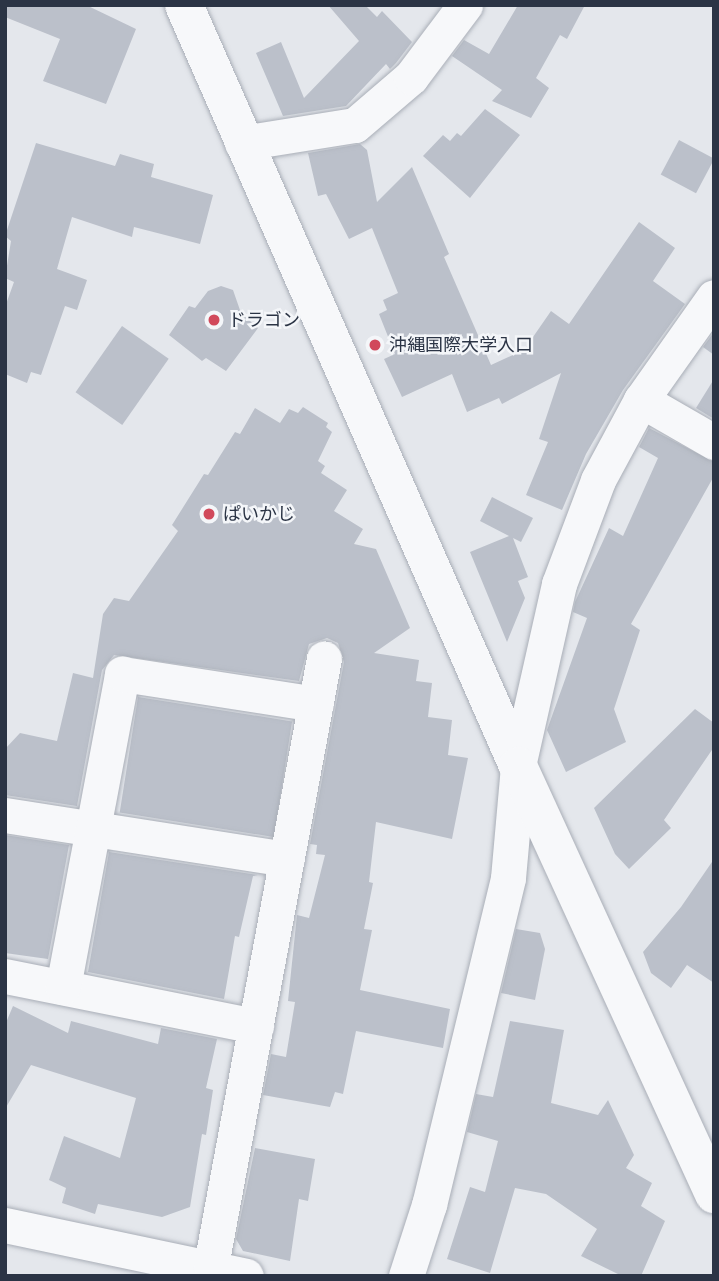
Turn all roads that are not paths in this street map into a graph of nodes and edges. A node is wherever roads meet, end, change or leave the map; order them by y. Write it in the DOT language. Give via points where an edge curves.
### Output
graph roads {
  1 [pos="184,5"];
  2 [pos="465,5"];
  3 [pos="242,143"];
  4 [pos="714,297"];
  5 [pos="641,400"];
  6 [pos="714,442"];
  7 [pos="324,658"];
  8 [pos="316,704"];
  9 [pos="518,766"];
  10 [pos="5,815"];
  11 [pos="94,829"];
  12 [pos="287,859"];
  13 [pos="5,976"];
  14 [pos="63,987"];
  15 [pos="256,1026"];
  16 [pos="714,1194"];
  17 [pos="5,1225"];
  18 [pos="211,1265"];
  19 [pos="246,1276"];
  20 [pos="406,1276"];
  1 -- 3 [label="street"];
  2 -- 3 [label="street" via="411,77 355,125"];
  3 -- 9 [label="street"];
  4 -- 5 [label="street"];
  5 -- 6 [label="street"];
  5 -- 9 [label="street" via="598,480 559,584"];
  7 -- 8 [label="street"];
  8 -- 11 [label="street" via="122,674"];
  8 -- 12 [label="street"];
  9 -- 16 [label="street"];
  9 -- 20 [label="street" via="508,878 429,1205"];
  10 -- 11 [label="street"];
  11 -- 12 [label="street"];
  11 -- 14 [label="street"];
  12 -- 15 [label="street"];
  13 -- 14 [label="street"];
  14 -- 15 [label="street"];
  15 -- 18 [label="street"];
  17 -- 18 [label="street"];
  18 -- 19 [label="street"];
}
